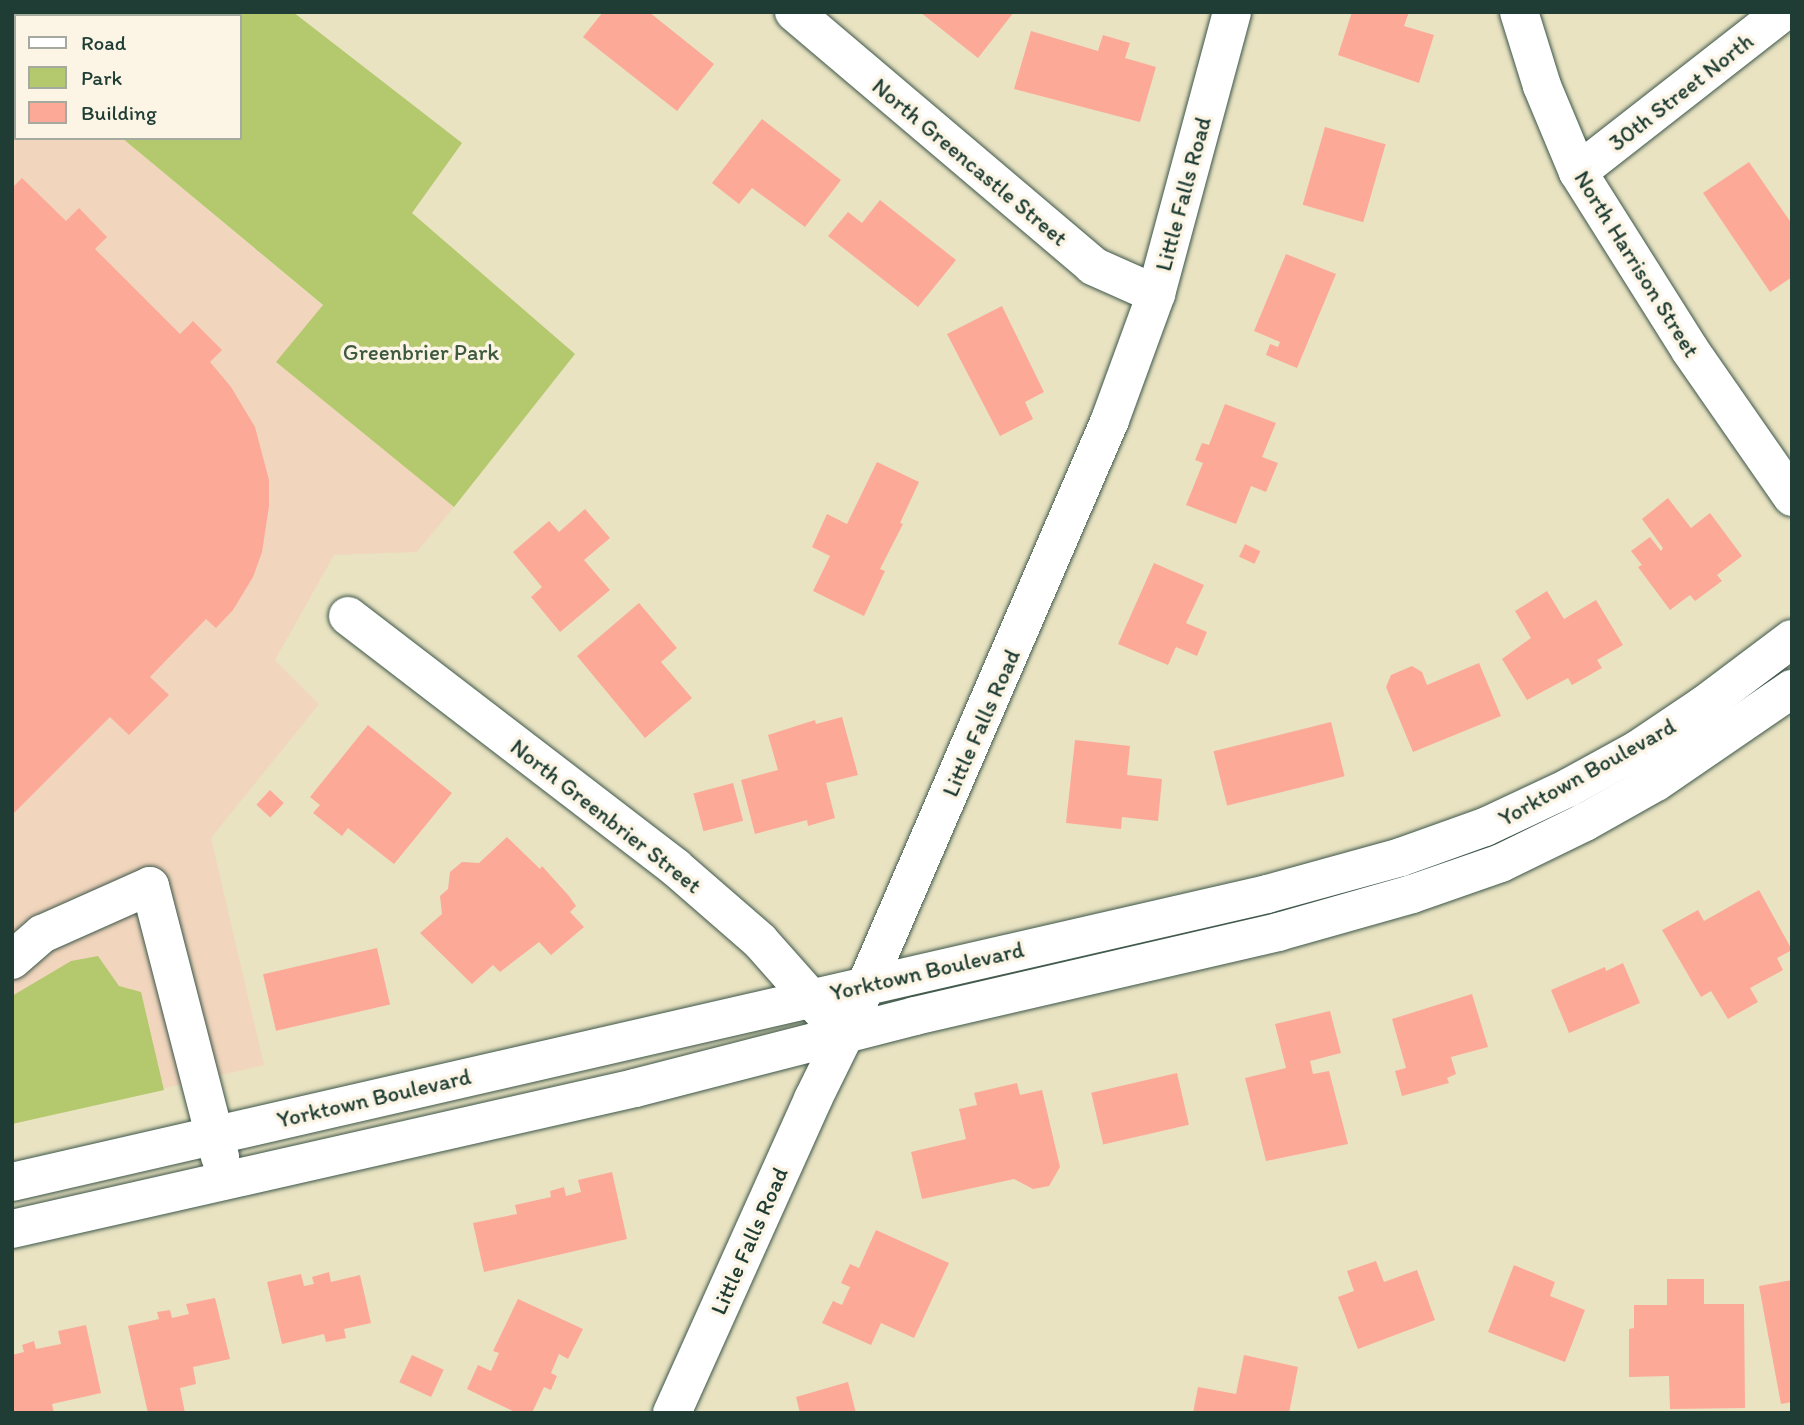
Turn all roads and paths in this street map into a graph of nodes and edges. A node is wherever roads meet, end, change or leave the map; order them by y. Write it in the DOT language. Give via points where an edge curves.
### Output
graph roads {
  1 [pos="794,12"];
  2 [pos="1232,12"];
  3 [pos="1519,12"];
  4 [pos="1783,12"];
  5 [pos="1578,172"];
  6 [pos="1156,294"];
  7 [pos="1792,497"];
  8 [pos="348,616"];
  9 [pos="1792,639"];
  10 [pos="1792,689"];
  11 [pos="12,960"];
  12 [pos="866,985"];
  13 [pos="810,998"];
  14 [pos="844,1036"];
  15 [pos="213,1134"];
  16 [pos="226,1179"];
  17 [pos="12,1182"];
  18 [pos="12,1229"];
  19 [pos="671,1413"];
  1 -- 6 [label="street, North Greencastle Street" via="1093,266"];
  2 -- 6 [label="street, Little Falls Road"];
  3 -- 5 [label="street, North Harrison Street" via="1542,86"];
  4 -- 5 [label="street, 30th Street North"];
  5 -- 7 [label="street, North Harrison Street" via="1689,350"];
  6 -- 12 [label="street, Little Falls Road" via="1058,549"];
  8 -- 13 [label="street, North Greenbrier Street" via="675,867 760,942"];
  9 -- 12 [label="street, Yorktown Boulevard" via="1637,750 1485,827 1401,857 1267,894"];
  10 -- 14 [label="street, Yorktown Boulevard" via="1656,782 1501,863 1278,932"];
  11 -- 15 [label="street" via="41,934 150,886"];
  12 -- 13 [label="street, Yorktown Boulevard"];
  12 -- 14 [label="street, Little Falls Road"];
  13 -- 14 [label="street, North Greenbrier Street"];
  13 -- 15 [label="street, Yorktown Boulevard"];
  14 -- 16 [label="street, Yorktown Boulevard" via="622,1091"];
  14 -- 19 [label="street, Little Falls Road"];
  15 -- 16 [label="street"];
  15 -- 17 [label="street, Yorktown Boulevard"];
  16 -- 18 [label="street, Yorktown Boulevard"];
}
